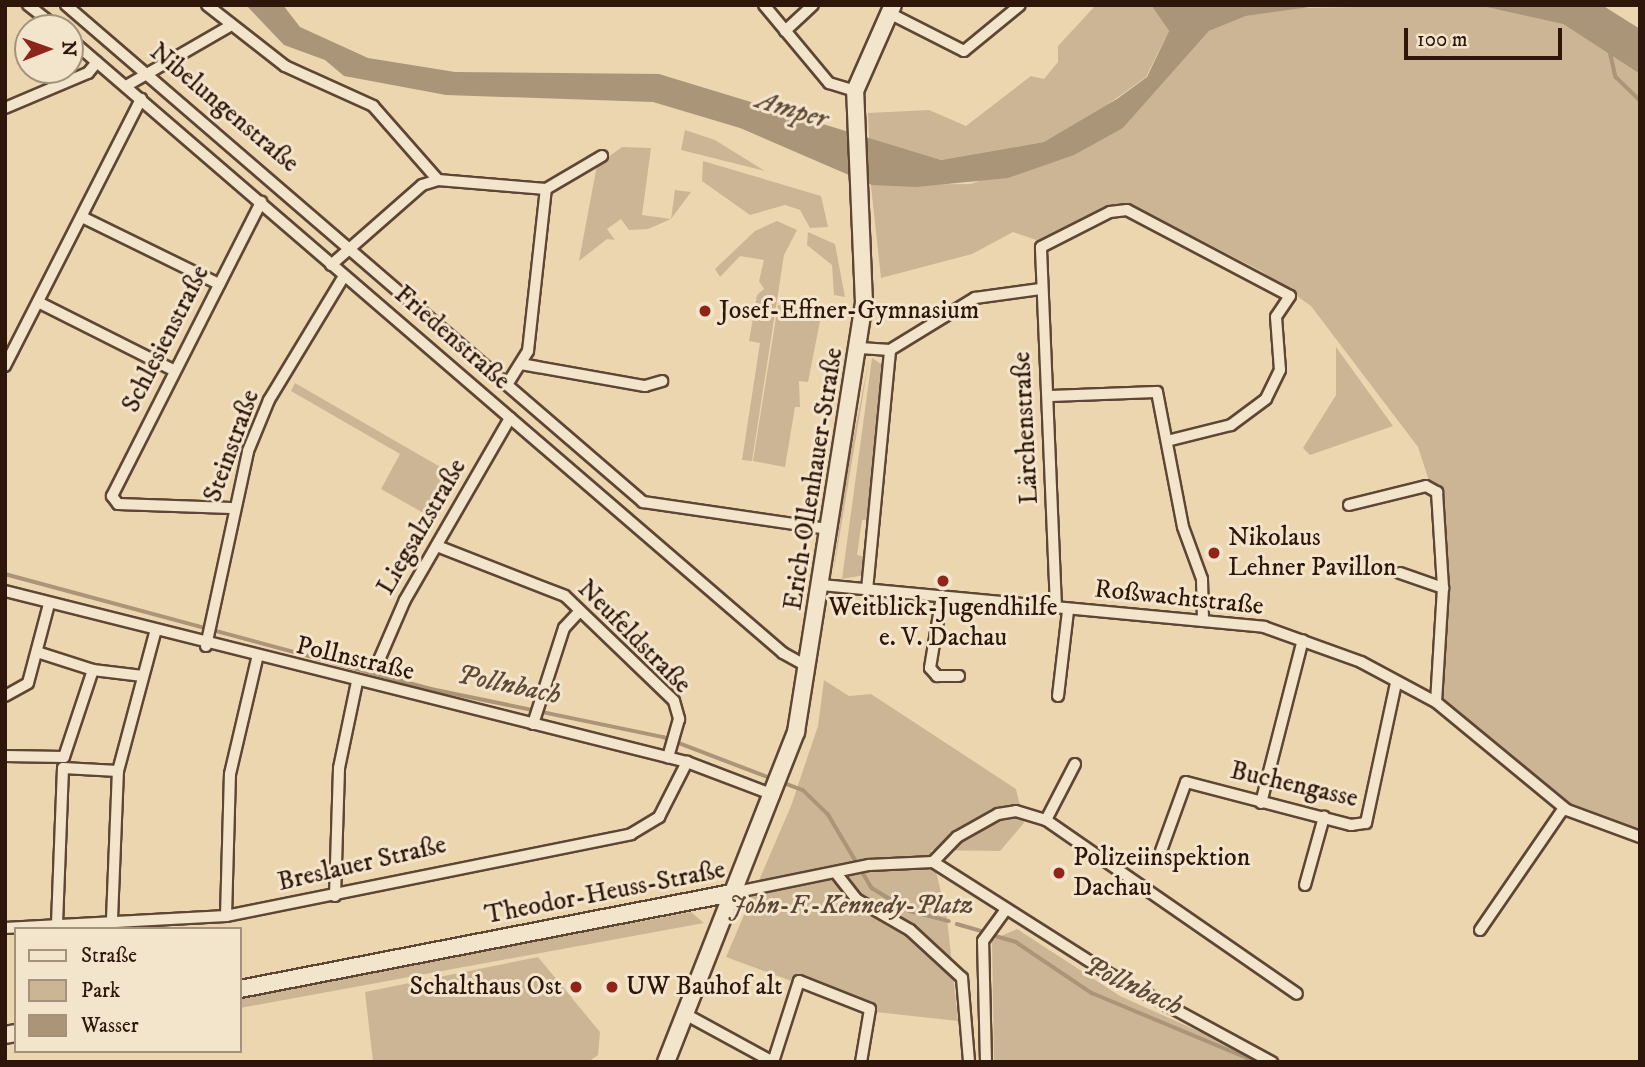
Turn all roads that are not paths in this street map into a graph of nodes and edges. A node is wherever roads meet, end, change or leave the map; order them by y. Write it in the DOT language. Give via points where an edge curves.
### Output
graph roads {
  1 [pos="66,5"];
  2 [pos="207,5"];
  3 [pos="764,5"];
  4 [pos="813,5"];
  5 [pos="1020,5"];
  6 [pos="891,9"];
  7 [pos="230,26"];
  8 [pos="785,31"];
  9 [pos="84,51"];
  10 [pos="97,62"];
  11 [pos="144,71"];
  12 [pos="126,86"];
  13 [pos="855,91"];
  14 [pos="141,99"];
  15 [pos="5,108"];
  16 [pos="602,156"];
  17 [pos="438,180"];
  18 [pos="546,189"];
  19 [pos="261,202"];
  20 [pos="82,217"];
  21 [pos="353,246"];
  22 [pos="331,265"];
  23 [pos="344,276"];
  24 [pos="219,284"];
  25 [pos="1040,289"];
  26 [pos="38,302"];
  27 [pos="860,348"];
  28 [pos="890,350"];
  29 [pos="521,364"];
  30 [pos="5,366"];
  31 [pos="174,372"];
  32 [pos="662,381"];
  33 [pos="508,383"];
  34 [pos="1049,396"];
  35 [pos="510,418"];
  36 [pos="1171,440"];
  37 [pos="1349,505"];
  38 [pos="231,508"];
  39 [pos="829,529"];
  40 [pos="438,546"];
  41 [pos="1400,573"];
  42 [pos="821,585"];
  43 [pos="1443,588"];
  44 [pos="867,590"];
  45 [pos="5,592"];
  46 [pos="942,596"];
  47 [pos="50,604"];
  48 [pos="1056,607"];
  49 [pos="580,611"];
  50 [pos="1068,611"];
  51 [pos="1203,621"];
  52 [pos="155,633"];
  53 [pos="1303,640"];
  54 [pos="207,642"];
  55 [pos="37,652"];
  56 [pos="257,659"];
  57 [pos="379,660"];
  58 [pos="808,667"];
  59 [pos="93,670"];
  60 [pos="143,676"];
  61 [pos="959,676"];
  62 [pos="357,682"];
  63 [pos="1396,683"];
  64 [pos="5,696"];
  65 [pos="1058,696"];
  66 [pos="1436,702"];
  67 [pos="536,715"];
  68 [pos="671,746"];
  69 [pos="5,756"];
  70 [pos="687,762"];
  71 [pos="64,763"];
  72 [pos="1075,764"];
  73 [pos="118,771"];
  74 [pos="778,786"];
  75 [pos="1261,803"];
  76 [pos="1564,808"];
  77 [pos="1324,817"];
  78 [pos="1046,820"];
  79 [pos="1640,837"];
  80 [pos="1161,851"];
  81 [pos="933,862"];
  82 [pos="836,873"];
  83 [pos="1305,885"];
  84 [pos="732,893"];
  85 [pos="335,896"];
  86 [pos="1004,911"];
  87 [pos="226,916"];
  88 [pos="112,919"];
  89 [pos="57,924"];
  90 [pos="26,927"];
  91 [pos="1480,930"];
  92 [pos="242,989"];
  93 [pos="1297,994"];
  94 [pos="685,1014"];
  95 [pos="666,1062"];
  96 [pos="773,1062"];
  97 [pos="861,1062"];
  98 [pos="969,1062"];
  99 [pos="986,1062"];
  100 [pos="1272,1062"];
  1 -- 11 [label="street, Nibelungenstraße"];
  2 -- 7 [label="street"];
  3 -- 8 [label="street"];
  4 -- 8 [label="street"];
  5 -- 6 [label="street, Erich-Ollenhauer-Straße" via="964,51"];
  6 -- 13 [label="street, Erich-Ollenhauer-Straße"];
  7 -- 11 [label="street"];
  7 -- 17 [label="street" via="285,66 373,106"];
  8 -- 13 [label="street" via="829,83"];
  9 -- 10 [label="street, Friedenstraße"];
  10 -- 12 [label="street, Friedenstraße"];
  10 -- 15 [label="street" via="88,73"];
  11 -- 12 [label="street"];
  11 -- 21 [label="street, Nibelungenstraße"];
  12 -- 14 [label="street, Friedenstraße"];
  13 -- 27 [label="street, Erich-Ollenhauer-Straße"];
  14 -- 19 [label="street, Friedenstraße"];
  14 -- 20 [label="street"];
  16 -- 18 [label="street"];
  17 -- 18 [label="street"];
  17 -- 21 [label="street" via="422,185"];
  18 -- 29 [label="street" via="528,351"];
  19 -- 22 [label="street, Friedenstraße"];
  19 -- 24 [label="street, Schlesienstraße"];
  20 -- 24 [label="street"];
  20 -- 26 [label="street"];
  21 -- 22 [label="street"];
  21 -- 33 [label="street, Nibelungenstraße"];
  22 -- 23 [label="street, Friedenstraße"];
  23 -- 35 [label="street, Friedenstraße"];
  23 -- 38 [label="street, Steinstraße" via="270,400"];
  24 -- 31 [label="street, Schlesienstraße"];
  25 -- 28 [label="street" via="975,298"];
  25 -- 34 [label="street, Lärchenstraße"];
  25 -- 36 [label="street, Lärchenstraße" via="1041,247 1110,212 1127,210 1290,296 1276,317 1280,370 1266,399 1231,425"];
  26 -- 30 [label="street"];
  26 -- 31 [label="street"];
  27 -- 28 [label="street"];
  27 -- 39 [label="street, Erich-Ollenhauer-Straße"];
  28 -- 44 [label="street"];
  29 -- 32 [label="street" via="645,386"];
  29 -- 33 [label="street"];
  31 -- 38 [label="street, Schlesienstraße" via="112,496 118,504"];
  33 -- 39 [label="street, Nibelungenstraße" via="643,502"];
  34 -- 36 [label="street" via="1157,392"];
  34 -- 48 [label="street, Lärchenstraße"];
  35 -- 40 [label="street, Liegsalzstraße"];
  35 -- 58 [label="street, Friedenstraße" via="783,653"];
  36 -- 51 [label="street" via="1183,527 1202,579"];
  37 -- 43 [label="street" via="1431,487 1441,510"];
  38 -- 54 [label="street, Steinstraße"];
  39 -- 42 [label="street, Erich-Ollenhauer-Straße"];
  40 -- 49 [label="street, Neufeldstraße" via="565,596"];
  40 -- 57 [label="street, Liegsalzstraße"];
  41 -- 43 [label="street"];
  42 -- 44 [label="street, Roßwachtstraße"];
  42 -- 58 [label="street, Erich-Ollenhauer-Straße"];
  43 -- 66 [label="street"];
  44 -- 46 [label="street, Roßwachtstraße"];
  45 -- 47 [label="street, Pollnstraße"];
  46 -- 48 [label="street, Roßwachtstraße"];
  46 -- 61 [label="street" via="930,668 937,676"];
  47 -- 52 [label="street, Pollnstraße"];
  47 -- 55 [label="street"];
  48 -- 50 [label="street, Roßwachtstraße"];
  49 -- 67 [label="street" via="564,628"];
  49 -- 68 [label="street, Neufeldstraße" via="674,702"];
  50 -- 51 [label="street, Roßwachtstraße"];
  50 -- 65 [label="street"];
  51 -- 53 [label="street, Roßwachtstraße" via="1264,627"];
  52 -- 54 [label="street, Pollnstraße"];
  52 -- 60 [label="street"];
  53 -- 63 [label="street, Roßwachtstraße"];
  53 -- 75 [label="street"];
  54 -- 56 [label="street, Pollnstraße"];
  55 -- 59 [label="street"];
  55 -- 64 [label="street" via="28,683"];
  56 -- 62 [label="street, Pollnstraße"];
  56 -- 87 [label="street" via="230,774"];
  58 -- 74 [label="street, Erich-Ollenhauer-Straße"];
  59 -- 60 [label="street"];
  59 -- 71 [label="street"];
  60 -- 73 [label="street"];
  62 -- 67 [label="street, Pollnstraße"];
  62 -- 85 [label="street" via="339,768"];
  63 -- 66 [label="street, Roßwachtstraße"];
  63 -- 77 [label="street, Buchengasse" via="1366,823"];
  66 -- 76 [label="street, Roßwachtstraße"];
  67 -- 68 [label="street, Pollnstraße"];
  68 -- 70 [label="street, Pollnstraße"];
  69 -- 71 [label="street"];
  70 -- 74 [label="street, Pollnstraße"];
  70 -- 85 [label="street, Breslauer Straße" via="649,828"];
  71 -- 73 [label="street"];
  71 -- 89 [label="street"];
  72 -- 78 [label="street"];
  73 -- 88 [label="street"];
  74 -- 84 [label="street, Erich-Ollenhauer-Straße"];
  75 -- 77 [label="street, Buchengasse"];
  75 -- 80 [label="street, Buchengasse" via="1185,782"];
  76 -- 79 [label="street, Roßwachtstraße"];
  76 -- 91 [label="street"];
  77 -- 83 [label="street"];
  78 -- 81 [label="street" via="1016,811 998,814 957,837"];
  78 -- 93 [label="street"];
  81 -- 82 [label="street, Theodor-Heuss-Straße" via="869,865"];
  81 -- 86 [label="street"];
  82 -- 84 [label="street, Theodor-Heuss-Straße"];
  82 -- 98 [label="street" via="856,899 910,930 961,978"];
  84 -- 92 [label="street, Theodor-Heuss-Straße"];
  84 -- 94 [label="street, Erich-Ollenhauer-Straße"];
  85 -- 87 [label="street, Breslauer Straße"];
  86 -- 99 [label="street" via="983,941"];
  86 -- 100 [label="street"];
  87 -- 88 [label="street, Breslauer Straße"];
  88 -- 89 [label="street, Breslauer Straße"];
  89 -- 90 [label="street, Breslauer Straße"];
  94 -- 95 [label="street, Erich-Ollenhauer-Straße"];
  94 -- 96 [label="street"];
  96 -- 97 [label="street" via="799,981 870,1009"];
}
